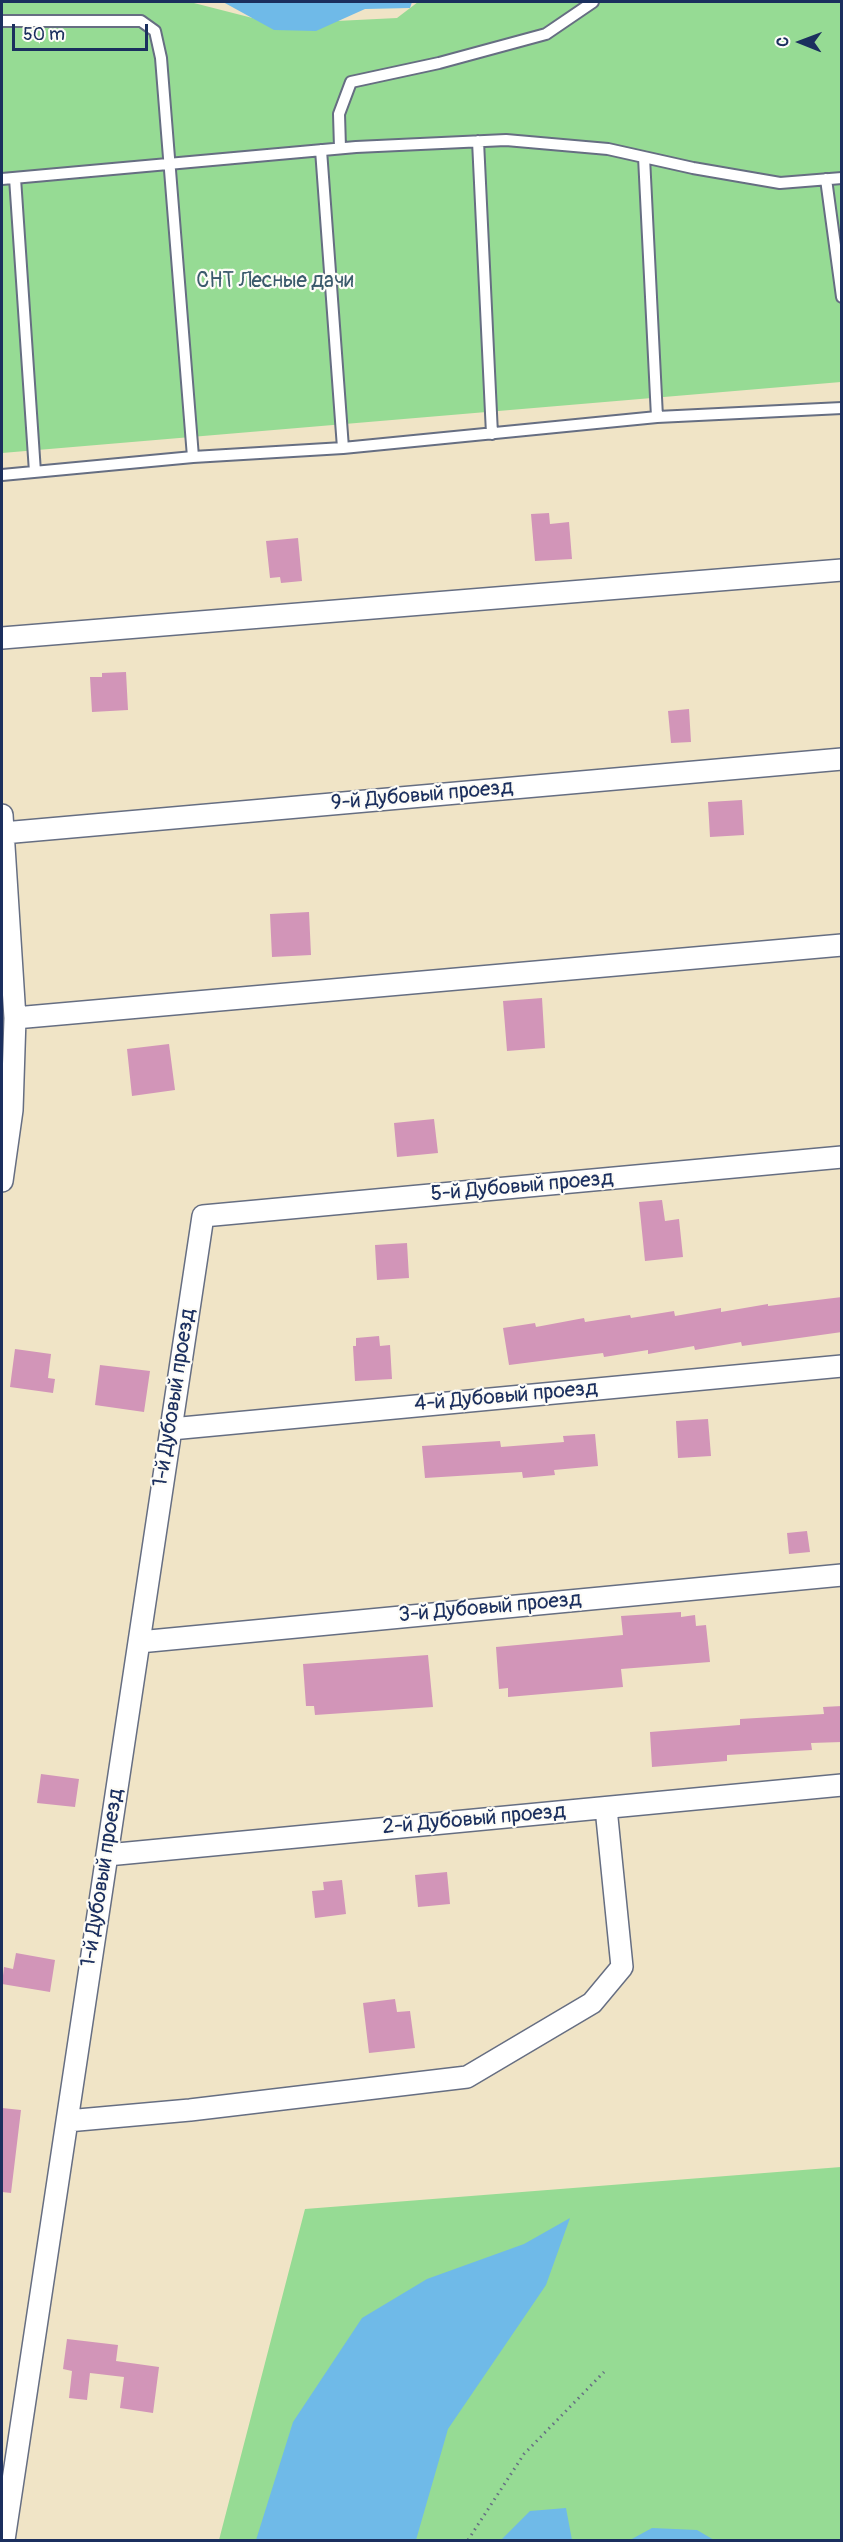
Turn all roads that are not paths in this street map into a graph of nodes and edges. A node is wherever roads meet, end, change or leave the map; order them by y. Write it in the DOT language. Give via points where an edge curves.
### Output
graph roads {
  1 [pos="593,2"];
  2 [pos="2,21"];
  3 [pos="477,141"];
  4 [pos="340,148"];
  5 [pos="321,150"];
  6 [pos="644,157"];
  7 [pos="169,165"];
  8 [pos="15,178"];
  9 [pos="842,178"];
  10 [pos="2,179"];
  11 [pos="826,179"];
  12 [pos="842,297"];
  13 [pos="842,408"];
  14 [pos="657,417"];
  15 [pos="492,434"];
  16 [pos="343,448"];
  17 [pos="192,458"];
  18 [pos="35,472"];
  19 [pos="2,475"];
  20 [pos="842,570"];
  21 [pos="2,638"];
  22 [pos="842,759"];
  23 [pos="2,824"];
  24 [pos="842,945"];
  25 [pos="15,1018"];
  26 [pos="842,1157"];
  27 [pos="2,1181"];
  28 [pos="203,1216"];
  29 [pos="842,1366"];
  30 [pos="171,1429"];
  31 [pos="842,1575"];
  32 [pos="139,1642"];
  33 [pos="842,1785"];
  34 [pos="606,1808"];
  35 [pos="107,1855"];
  36 [pos="67,2121"];
  37 [pos="4,2541"];
  1 -- 4 [label="lane" via="546,34 351,82 339,114"];
  2 -- 7 [label="lane" via="141,21 155,31 161,58"];
  3 -- 4 [label="lane"];
  3 -- 6 [label="lane" via="608,149"];
  3 -- 15 [label="lane"];
  4 -- 5 [label="lane"];
  5 -- 7 [label="lane"];
  5 -- 16 [label="lane"];
  6 -- 11 [label="lane" via="780,183"];
  6 -- 14 [label="lane"];
  7 -- 8 [label="lane"];
  7 -- 17 [label="lane"];
  8 -- 10 [label="lane"];
  8 -- 18 [label="lane"];
  9 -- 11 [label="lane"];
  11 -- 12 [label="lane"];
  13 -- 14 [label="lane"];
  14 -- 15 [label="lane"];
  15 -- 16 [label="lane"];
  16 -- 17 [label="lane"];
  17 -- 18 [label="lane"];
  18 -- 19 [label="lane"];
  20 -- 21 [label="street"];
  22 -- 23 [label="street, 9-й Дубовый проезд"];
  23 -- 25 [label="street"];
  24 -- 25 [label="street"];
  25 -- 27 [label="street" via="12,1110"];
  26 -- 28 [label="street, 5-й Дубовый проезд"];
  28 -- 30 [label="street, 1-й Дубовый проезд"];
  29 -- 30 [label="street, 4-й Дубовый проезд"];
  30 -- 32 [label="street, 1-й Дубовый проезд"];
  31 -- 32 [label="street, 3-й Дубовый проезд"];
  32 -- 35 [label="street, 1-й Дубовый проезд"];
  33 -- 34 [label="street, 2-й Дубовый проезд"];
  34 -- 35 [label="street, 2-й Дубовый проезд"];
  34 -- 36 [label="street" via="622,1967 592,2003 467,2077"];
  35 -- 36 [label="street, 1-й Дубовый проезд"];
  36 -- 37 [label="street, 1-й Дубовый проезд"];
}
